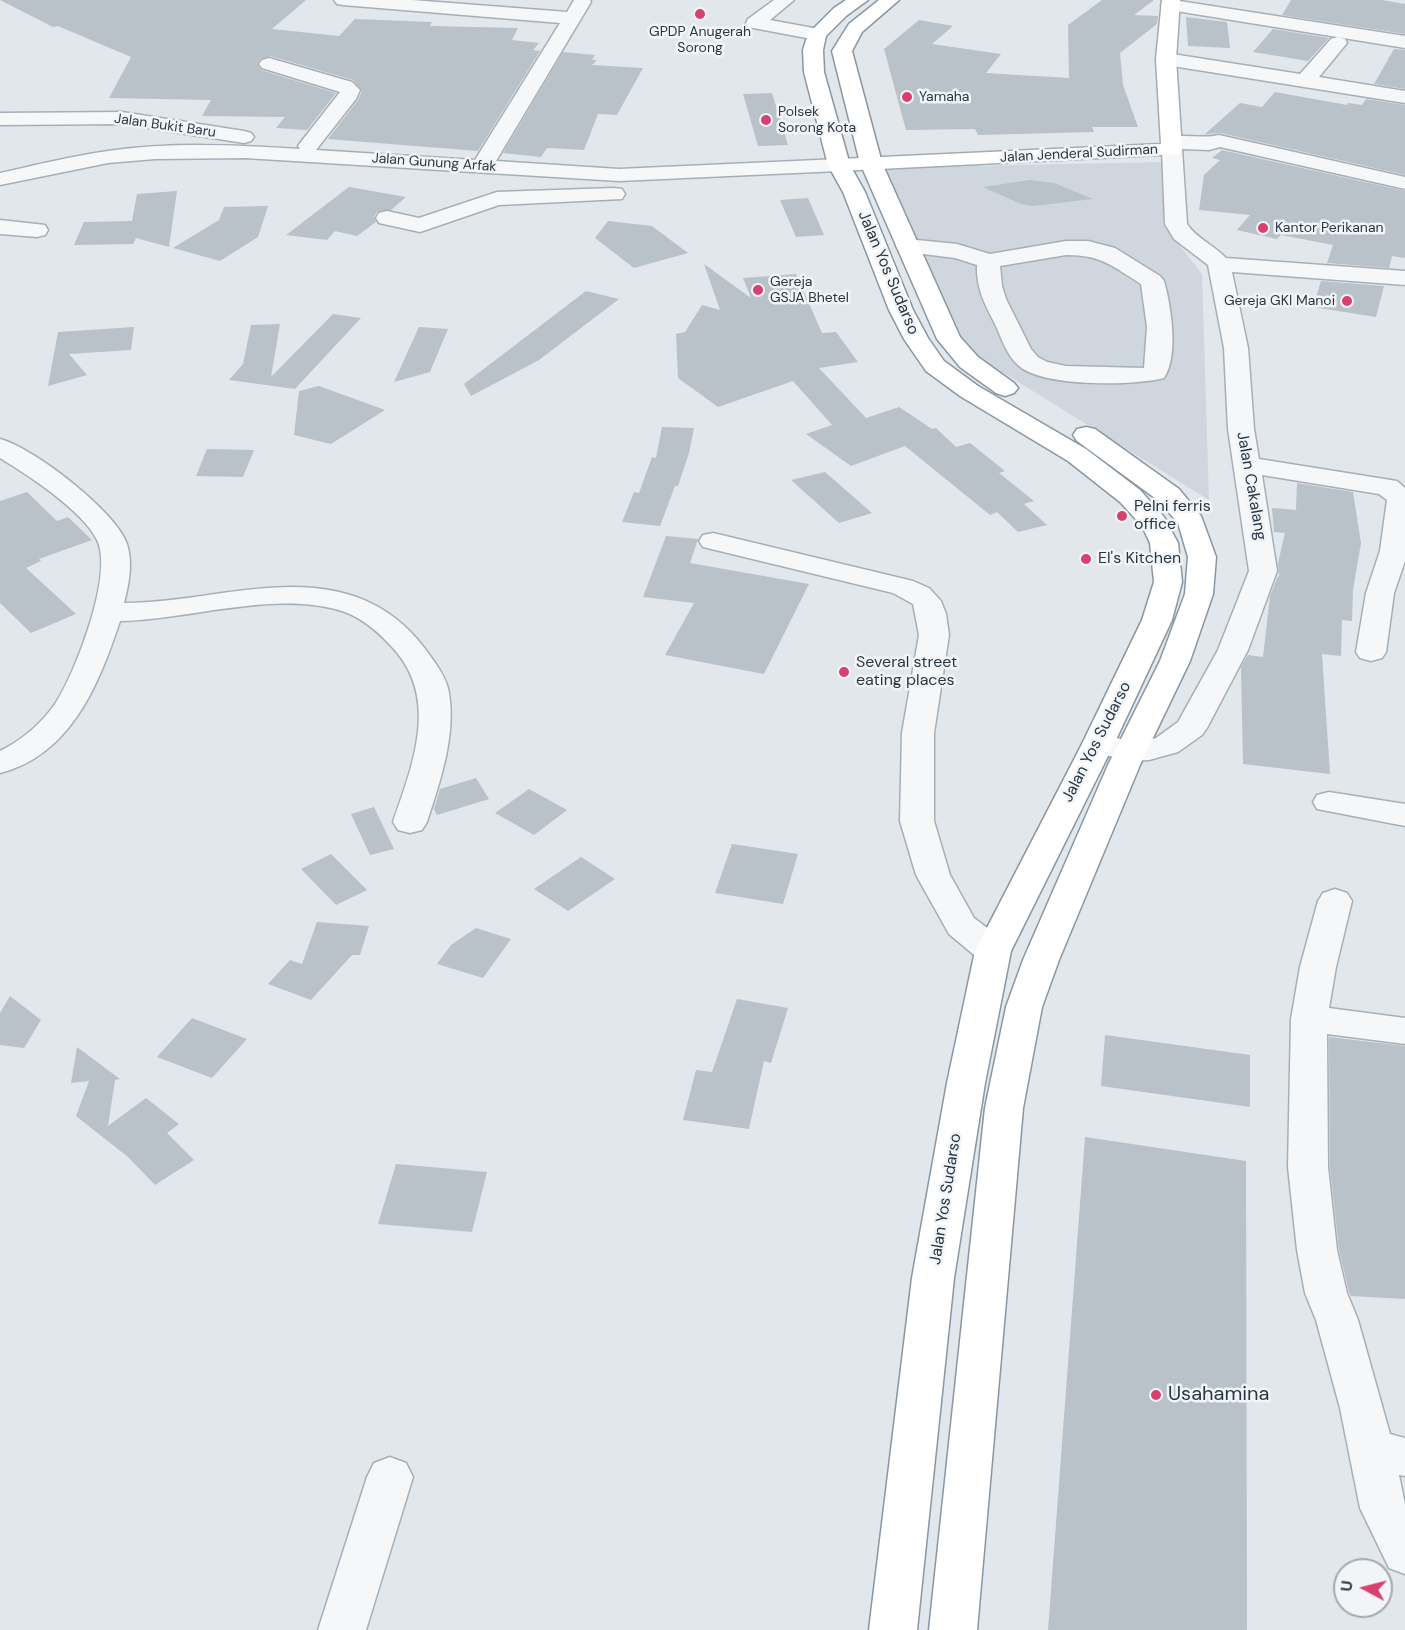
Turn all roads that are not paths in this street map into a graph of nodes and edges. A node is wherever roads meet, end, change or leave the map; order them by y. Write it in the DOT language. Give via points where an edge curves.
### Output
graph roads {
  1 [pos="343,0"];
  2 [pos="583,0"];
  3 [pos="785,0"];
  4 [pos="859,0"];
  5 [pos="890,0"];
  6 [pos="1170,2"];
  7 [pos="572,18"];
  8 [pos="806,32"];
  9 [pos="1405,42"];
  10 [pos="1338,43"];
  11 [pos="1166,59"];
  12 [pos="269,64"];
  13 [pos="1306,80"];
  14 [pos="1405,97"];
  15 [pos="0,119"];
  16 [pos="1172,146"];
  17 [pos="317,151"];
  18 [pos="855,164"];
  19 [pos="481,168"];
  20 [pos="643,174"];
  21 [pos="0,179"];
  22 [pos="1405,183"];
  23 [pos="387,218"];
  24 [pos="0,227"];
  25 [pos="37,230"];
  26 [pos="906,246"];
  27 [pos="989,261"];
  28 [pos="1219,264"];
  29 [pos="1405,278"];
  30 [pos="0,447"];
  31 [pos="1248,465"];
  32 [pos="713,541"];
  33 [pos="109,612"];
  34 [pos="1371,652"];
  35 [pos="1098,744"];
  36 [pos="1131,751"];
  37 [pos="0,764"];
  38 [pos="1329,802"];
  39 [pos="1405,815"];
  40 [pos="410,822"];
  41 [pos="1335,901"];
  42 [pos="993,951"];
  43 [pos="1309,1019"];
  44 [pos="1405,1031"];
  45 [pos="1388,1453"];
  46 [pos="390,1477"];
  47 [pos="1405,1552"];
  48 [pos="342,1630"];
  49 [pos="893,1630"];
  50 [pos="953,1630"];
  1 -- 7 [label="street"];
  2 -- 7 [label="street"];
  3 -- 8 [label="street" via="755,23"];
  4 -- 8 [label="main road"];
  5 -- 18 [label="main road" via="860,23 846,38 842,51"];
  6 -- 9 [label="street"];
  6 -- 11 [label="main road, Jalan Jenderal Sudirman"];
  7 -- 19 [label="street"];
  8 -- 18 [label="main road, Jalan Yos Sudarso" via="813,50 814,72"];
  10 -- 13 [label="street"];
  11 -- 13 [label="street"];
  11 -- 16 [label="main road, Jalan Jenderal Sudirman"];
  12 -- 17 [label="street" via="350,90"];
  13 -- 14 [label="street"];
  15 -- 17 [label="street, Jalan Bukit Baru" via="122,118"];
  16 -- 18 [label="main road, Jalan Jenderal Sudirman"];
  16 -- 22 [label="street" via="1219,141"];
  16 -- 28 [label="street" via="1176,224 1182,234"];
  17 -- 19 [label="street, Jalan Gunung Arfak"];
  17 -- 21 [label="street, Jalan Gunung Arfak" via="155,153"];
  18 -- 20 [label="street, Jalan Gunung Arfak"];
  18 -- 26 [label="main road, Jalan Yos Sudarso"];
  18 -- 35 [label="main road, Jalan Yos Sudarso" via="854,192 901,310 935,366 1104,474 1148,516 1164,543 1168,582 1157,620"];
  19 -- 20 [label="street, Jalan Gunung Arfak"];
  20 -- 23 [label="street" via="642,185 630,193 497,199 420,225"];
  24 -- 25 [label="street"];
  26 -- 27 [label="street" via="957,250"];
  26 -- 36 [label="main road, Jalan Yos Sudarso" via="949,339 969,362 1150,479 1191,522 1202,557 1199,594 1176,661"];
  27 -- 27 [label="street" via="1088,248 1107,253 1135,269 1152,281 1158,299 1159,363 1155,373 1143,376 1057,372 1040,369 1027,361 987,281"];
  28 -- 29 [label="street"];
  28 -- 31 [label="street, Jalan Cakalang" via="1236,348 1240,429"];
  30 -- 33 [label="street" via="84,505 113,542 116,580"];
  31 -- 34 [label="street" via="1387,487 1401,498 1394,551 1380,593"];
  31 -- 36 [label="street, Jalan Cakalang" via="1263,571 1233,650 1191,728 1167,745"];
  32 -- 42 [label="street" via="903,587 926,601 934,635 918,733 917,821 933,875 961,926"];
  33 -- 37 [label="street" via="74,699 51,729 26,752"];
  33 -- 40 [label="street" via="154,611 268,597 311,597 338,599 373,613 399,633 426,671 434,691 429,765"];
  35 -- 36 [label="street, Jalan Cakalang"];
  35 -- 42 [label="main road, Jalan Yos Sudarso"];
  36 -- 50 [label="main road, Jalan Yos Sudarso" via="1024,1007 1006,1096"];
  38 -- 39 [label="street"];
  41 -- 43 [label="street"];
  42 -- 49 [label="main road, Jalan Yos Sudarso" via="933,1278"];
  43 -- 44 [label="street"];
  43 -- 45 [label="street" via="1308,1167 1317,1250 1326,1293"];
  45 -- 47 [label="street" via="1383,1508"];
  46 -- 48 [label="street"];
}
